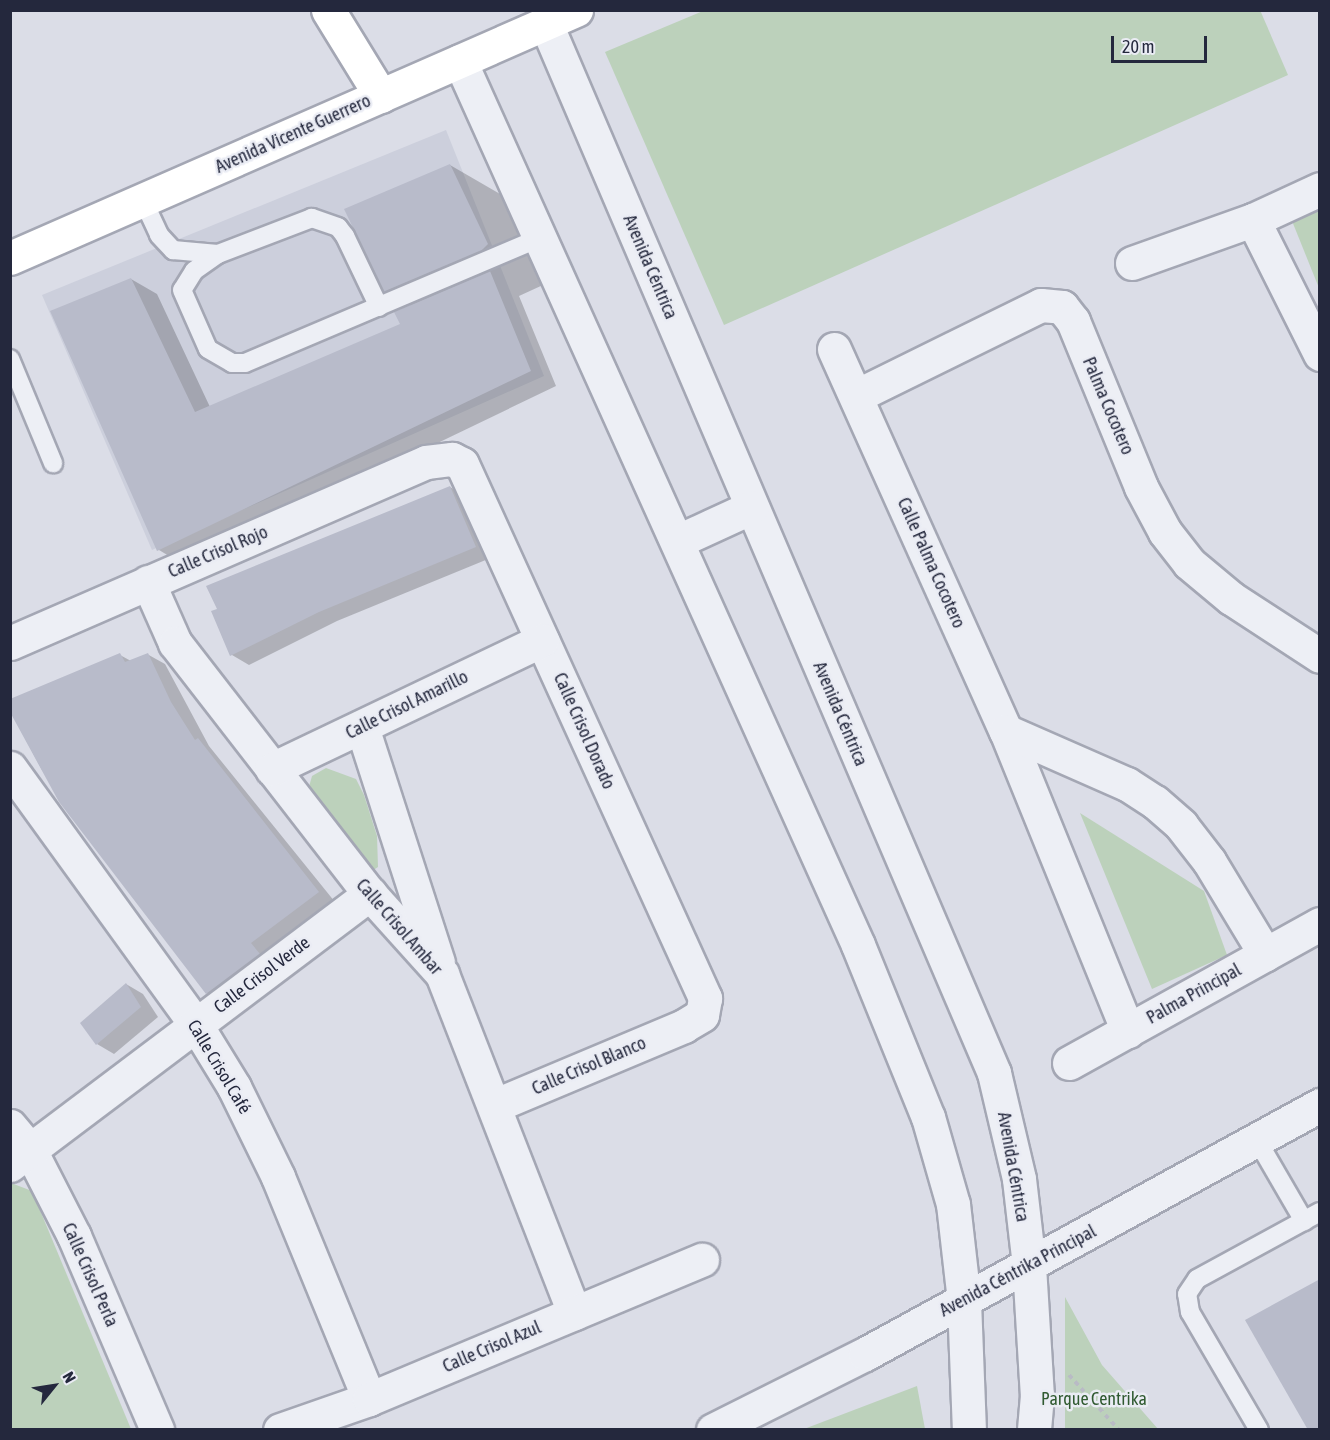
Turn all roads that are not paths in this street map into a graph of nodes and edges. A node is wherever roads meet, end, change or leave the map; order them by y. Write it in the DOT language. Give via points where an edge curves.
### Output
graph roads {
  1 [pos="328,10"];
  2 [pos="576,10"];
  3 [pos="546,24"];
  4 [pos="460,61"];
  5 [pos="381,96"];
  6 [pos="1320,189"];
  7 [pos="143,200"];
  8 [pos="1253,220"];
  9 [pos="540,238"];
  10 [pos="218,254"];
  11 [pos="10,258"];
  12 [pos="1132,263"];
  13 [pos="379,307"];
  14 [pos="834,349"];
  15 [pos="1320,354"];
  16 [pos="11,362"];
  17 [pos="856,396"];
  18 [pos="426,462"];
  19 [pos="53,463"];
  20 [pos="752,507"];
  21 [pos="678,541"];
  22 [pos="148,582"];
  23 [pos="542,640"];
  24 [pos="10,643"];
  25 [pos="1320,656"];
  26 [pos="362,727"];
  27 [pos="1005,731"];
  28 [pos="10,768"];
  29 [pos="272,769"];
  30 [pos="370,894"];
  31 [pos="1320,924"];
  32 [pos="1265,954"];
  33 [pos="442,974"];
  34 [pos="196,1025"];
  35 [pos="684,1026"];
  36 [pos="1128,1031"];
  37 [pos="1069,1063"];
  38 [pos="1320,1105"];
  39 [pos="494,1106"];
  40 [pos="1252,1143"];
  41 [pos="17,1147"];
  42 [pos="1306,1220"];
  43 [pos="702,1260"];
  44 [pos="1029,1266"];
  45 [pos="964,1301"];
  46 [pos="574,1313"];
  47 [pos="369,1399"];
  48 [pos="717,1429"];
  49 [pos="157,1430"];
  50 [pos="280,1430"];
  51 [pos="969,1430"];
  52 [pos="1034,1430"];
  53 [pos="1259,1430"];
  1 -- 5 [label="main road"];
  2 -- 3 [label="main road, Avenida Vicente Guerrero"];
  3 -- 4 [label="main road, Avenida Vicente Guerrero"];
  3 -- 20 [label="street, Avenida Céntrica"];
  4 -- 5 [label="main road, Avenida Vicente Guerrero"];
  4 -- 9 [label="street"];
  5 -- 7 [label="main road, Avenida Vicente Guerrero"];
  6 -- 8 [label="street"];
  7 -- 10 [label="lane" via="159,236 173,250"];
  7 -- 11 [label="main road, Avenida Vicente Guerrero"];
  8 -- 12 [label="street"];
  8 -- 15 [label="street"];
  9 -- 13 [label="lane"];
  9 -- 21 [label="street"];
  10 -- 13 [label="lane" via="299,220 327,221 345,236"];
  10 -- 13 [label="lane" via="194,271 182,290 208,349 232,363 245,363"];
  14 -- 17 [label="street, Calle Palma Cocotero"];
  16 -- 19 [label="lane"];
  17 -- 25 [label="street, Palma Cocotero" via="1041,305 1062,307 1072,321 1141,487 1165,532 1189,563 1231,598"];
  17 -- 27 [label="street, Calle Palma Cocotero"];
  18 -- 22 [label="street, Calle Crisol Rojo"];
  18 -- 23 [label="street, Calle Crisol Dorado" via="452,459 462,464"];
  20 -- 21 [label="street"];
  20 -- 44 [label="street, Avenida Céntrica" via="994,1073 1019,1179"];
  21 -- 45 [label="street" via="858,945 928,1117 953,1204"];
  22 -- 24 [label="street, Calle Crisol Rojo"];
  22 -- 29 [label="street, Calle Crisol Ambar" via="176,643"];
  23 -- 26 [label="street, Calle Crisol Amarillo"];
  23 -- 35 [label="street, Calle Crisol Dorado" via="705,998 702,1015"];
  26 -- 29 [label="street, Calle Crisol Amarillo"];
  26 -- 33 [label="street"];
  27 -- 32 [label="street" via="1127,784 1155,802 1181,825 1209,861"];
  27 -- 36 [label="street, Calle Palma Cocotero"];
  28 -- 34 [label="street, Calle Crisol Café"];
  29 -- 30 [label="street, Calle Crisol Ambar"];
  30 -- 33 [label="street, Calle Crisol Ambar"];
  30 -- 34 [label="street, Calle Crisol Verde"];
  31 -- 32 [label="street, Palma Principal"];
  32 -- 36 [label="street, Palma Principal"];
  33 -- 39 [label="street, Calle Crisol Ambar"];
  34 -- 41 [label="street, Calle Crisol Verde"];
  34 -- 47 [label="street, Calle Crisol Café" via="234,1087 278,1177"];
  35 -- 39 [label="street, Calle Crisol Blanco"];
  36 -- 37 [label="street, Palma Principal"];
  38 -- 40 [label="street, Avenida Céntrika Principal"];
  39 -- 46 [label="street, Calle Crisol Ambar"];
  40 -- 42 [label="lane"];
  40 -- 44 [label="street, Avenida Céntrika Principal"];
  41 -- 49 [label="street, Calle Crisol Perla" via="74,1236"];
  42 -- 53 [label="lane" via="1197,1279 1187,1294 1190,1312"];
  43 -- 46 [label="street, Calle Crisol Azul"];
  44 -- 45 [label="street, Avenida Céntrika Principal"];
  44 -- 52 [label="street, Avenida Céntrica"];
  45 -- 48 [label="street, Avenida Céntrika Principal"];
  45 -- 51 [label="street"];
  46 -- 47 [label="street, Calle Crisol Azul"];
  47 -- 50 [label="street, Calle Crisol Azul"];
}
